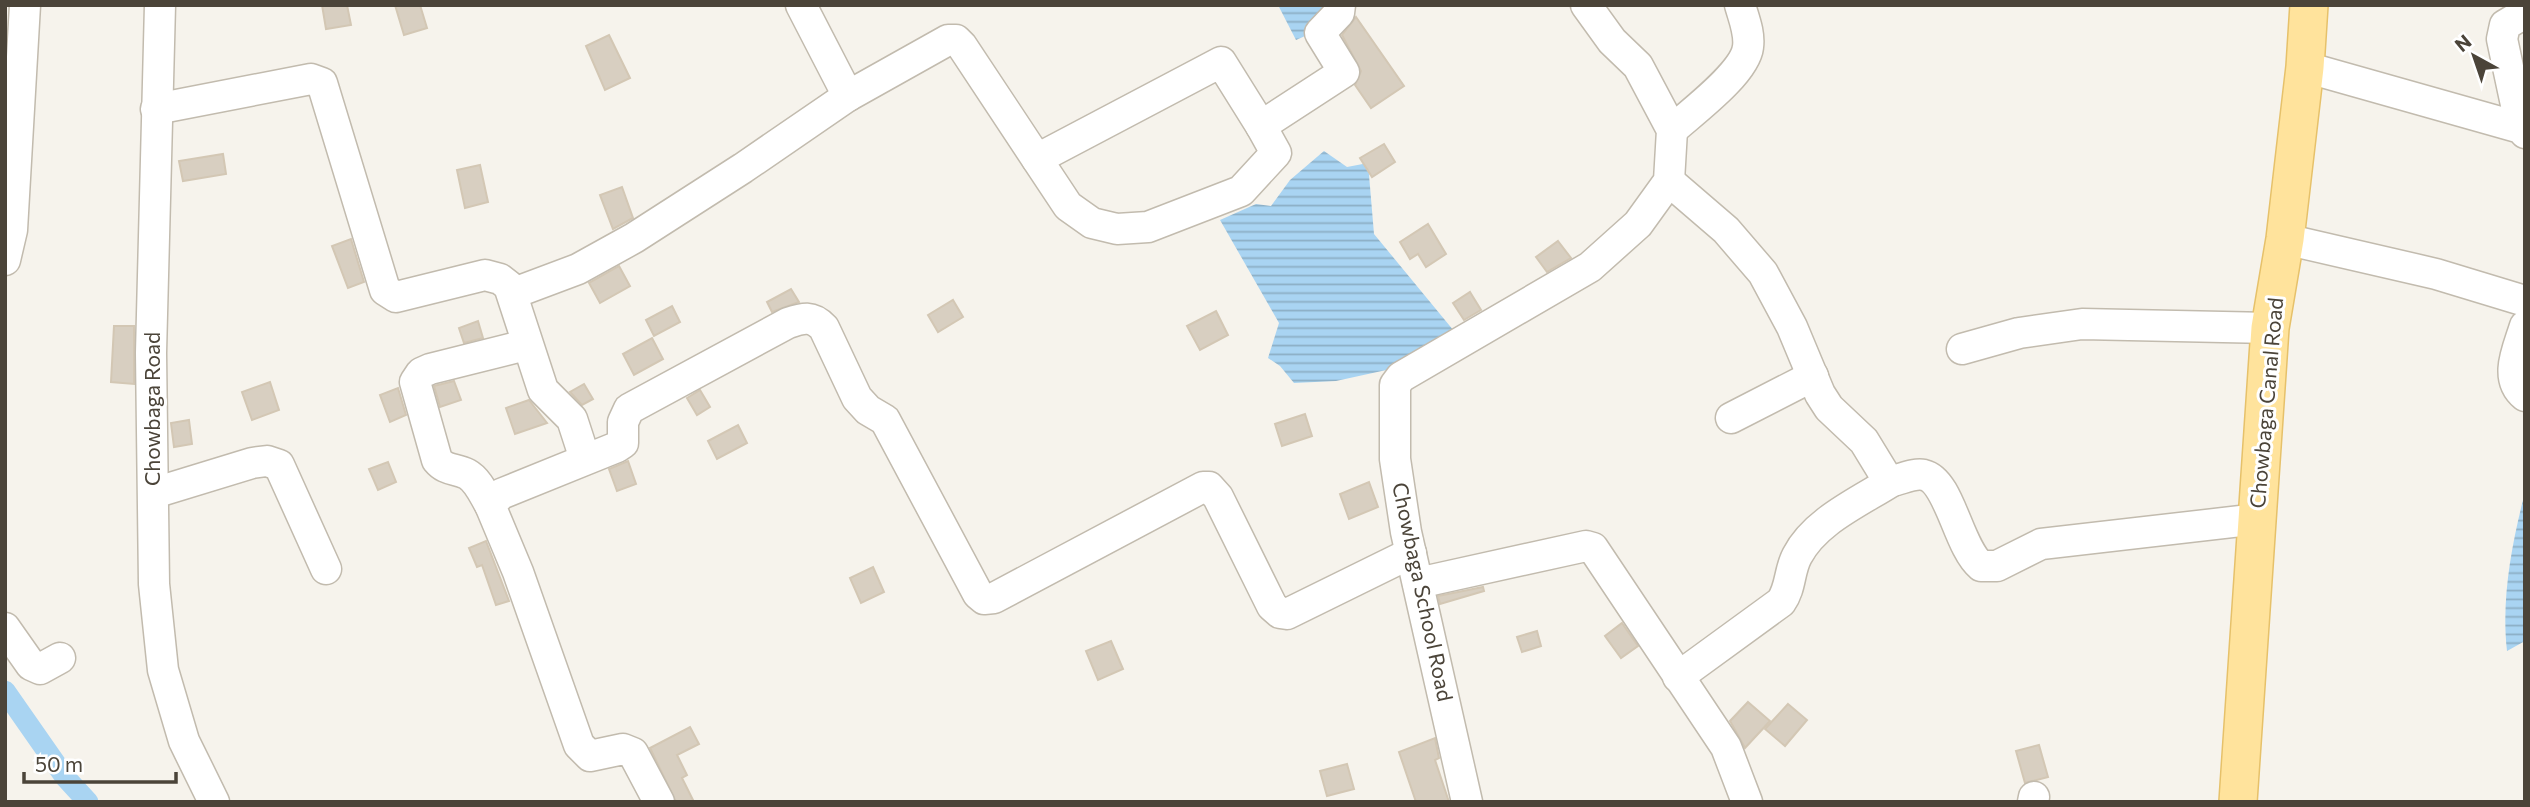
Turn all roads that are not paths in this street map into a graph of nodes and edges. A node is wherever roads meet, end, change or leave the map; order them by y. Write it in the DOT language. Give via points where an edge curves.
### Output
graph roads {
  1 [pos="25,5"];
  2 [pos="160,5"];
  3 [pos="801,5"];
  4 [pos="1586,5"];
  5 [pos="1740,5"];
  6 [pos="2308,5"];
  7 [pos="1339,9"];
  8 [pos="2525,13"];
  9 [pos="2305,67"];
  10 [pos="848,96"];
  11 [pos="156,108"];
  12 [pos="1261,126"];
  13 [pos="1672,130"];
  14 [pos="2523,131"];
  15 [pos="1037,159"];
  16 [pos="1670,181"];
  17 [pos="2285,239"];
  18 [pos="5,260"];
  19 [pos="514,293"];
  20 [pos="2525,301"];
  21 [pos="2525,326"];
  22 [pos="2270,328"];
  23 [pos="526,345"];
  24 [pos="1962,349"];
  25 [pos="1813,376"];
  26 [pos="2525,396"];
  27 [pos="1731,418"];
  28 [pos="585,458"];
  29 [pos="1892,481"];
  30 [pos="153,493"];
  31 [pos="490,505"];
  32 [pos="2258,519"];
  33 [pos="1411,553"];
  34 [pos="326,569"];
  35 [pos="1418,583"];
  36 [pos="5,628"];
  37 [pos="60,658"];
  38 [pos="1678,677"];
  39 [pos="214,802"];
  40 [pos="659,802"];
  41 [pos="1466,802"];
  42 [pos="1746,802"];
  43 [pos="2238,802"];
  1 -- 18 [label="street" via="12,230"];
  2 -- 11 [label="street, Chowbaga Road"];
  3 -- 10 [label="street"];
  4 -- 13 [label="street" via="1612,41 1638,66"];
  5 -- 13 [label="street" via="1749,35 1742,65"];
  6 -- 9 [label="main road, Chowbaga Canal Road"];
  7 -- 12 [label="street" via="1320,33 1344,72"];
  8 -- 14 [label="street" via="2505,25 2502,39"];
  9 -- 14 [label="street"];
  9 -- 17 [label="main road, Chowbaga Canal Road"];
  10 -- 15 [label="street" via="948,40 956,40"];
  10 -- 19 [label="street" via="634,237 578,269"];
  11 -- 19 [label="street" via="311,79 322,83 390,296 485,275 500,279"];
  11 -- 30 [label="street, Chowbaga Road"];
  12 -- 15 [label="street" via="1221,62"];
  12 -- 15 [label="street" via="1276,153 1241,191 1148,227 1117,229 1092,223 1068,206"];
  13 -- 16 [label="street"];
  16 -- 25 [label="street" via="1726,230 1763,273"];
  16 -- 33 [label="street, Chowbaga School Road" via="1638,224 1590,267 1398,380 1394,392 1395,459"];
  17 -- 20 [label="street" via="2436,274"];
  17 -- 22 [label="main road, Chowbaga Canal Road"];
  19 -- 23 [label="street"];
  21 -- 26 [label="street" via="2512,376"];
  22 -- 24 [label="street" via="2082,324 2019,333"];
  22 -- 32 [label="main road, Chowbaga Canal Road"];
  23 -- 28 [label="street" via="543,390 572,419"];
  23 -- 31 [label="street" via="430,369 415,382 437,460 444,468 474,479"];
  25 -- 27 [label="street"];
  25 -- 29 [label="street" via="1829,408 1853,427"];
  28 -- 31 [label="street" via="501,494"];
  28 -- 33 [label="street" via="623,443 622,422 629,409 805,318 817,320 824,328 863,406 885,420 984,599 994,598 1203,487 1218,497 1272,606 1280,613 1287,614"];
  29 -- 32 [label="street" via="1920,474 1931,478 1940,488 1967,549 1981,566 1997,566 2041,544"];
  29 -- 38 [label="street" via="1806,539 1781,602"];
  30 -- 34 [label="street" via="252,463 279,465"];
  30 -- 39 [label="street, Chowbaga Road" via="154,584 163,670 184,741"];
  31 -- 40 [label="street" via="579,745 590,756 623,750 633,753"];
  32 -- 43 [label="main road, Chowbaga Canal Road"];
  33 -- 35 [label="street, Chowbaga School Road"];
  35 -- 38 [label="street" via="1593,548"];
  35 -- 41 [label="street, Chowbaga School Road"];
  36 -- 37 [label="street" via="31,665 40,669"];
  38 -- 42 [label="street" via="1726,747"];
}
